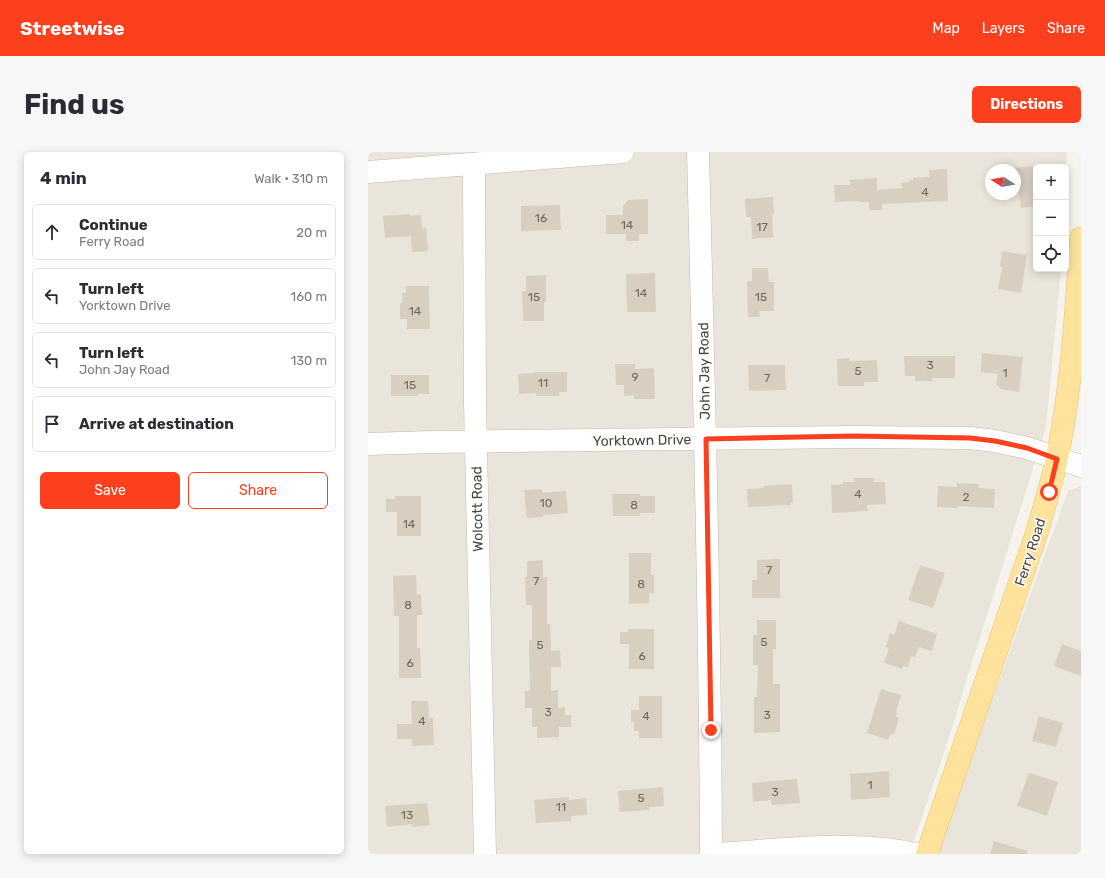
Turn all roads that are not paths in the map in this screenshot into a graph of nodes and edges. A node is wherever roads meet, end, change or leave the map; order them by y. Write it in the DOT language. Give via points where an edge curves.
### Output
graph roads {
  1 [pos="623,152"];
  2 [pos="698,152"];
  3 [pos="474,164"];
  4 [pos="368,172"];
  5 [pos="1081,238"];
  6 [pos="706,439"];
  7 [pos="476,441"];
  8 [pos="368,444"];
  9 [pos="1057,459"];
  10 [pos="1081,466"];
  11 [pos="485,854"];
  12 [pos="712,854"];
  13 [pos="715,854"];
  14 [pos="916,854"];
  15 [pos="927,854"];
  1 -- 3 [label="street"];
  2 -- 6 [label="street, John Jay Road"];
  3 -- 4 [label="street"];
  3 -- 7 [label="street, Wolcott Road"];
  5 -- 9 [label="main road, Ferry Road" via="1075,331"];
  6 -- 7 [label="street, Yorktown Drive"];
  6 -- 9 [label="street, Yorktown Drive" via="853,436 970,438 1027,448"];
  6 -- 12 [label="street, John Jay Road"];
  7 -- 8 [label="street, Yorktown Drive"];
  7 -- 11 [label="street, Wolcott Road"];
  9 -- 10 [label="street, Yorktown Drive"];
  9 -- 15 [label="main road, Ferry Road" via="1037,532"];
  13 -- 14 [label="street" via="865,846"];
}
